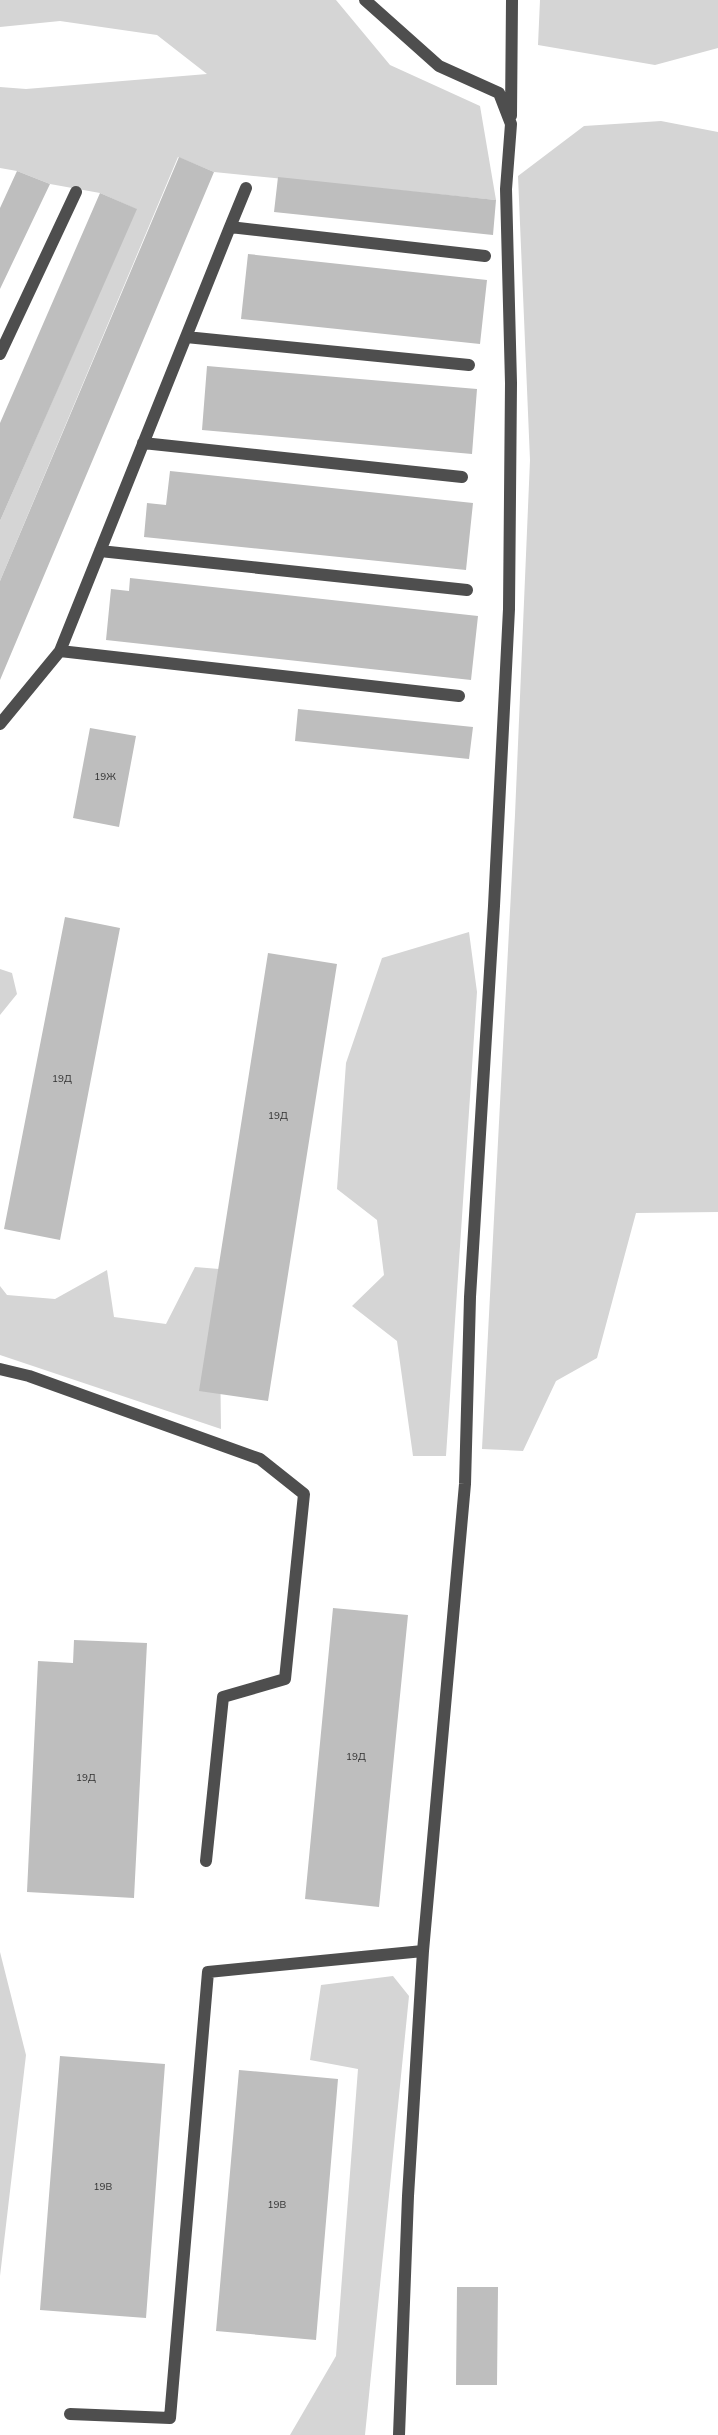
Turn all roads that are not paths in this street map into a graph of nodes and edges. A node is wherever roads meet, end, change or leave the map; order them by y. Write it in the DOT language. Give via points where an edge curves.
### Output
graph roads {
  1 [pos="365,0"];
  2 [pos="512,0"];
  3 [pos="511,124"];
  4 [pos="246,188"];
  5 [pos="76,192"];
  6 [pos="230,227"];
  7 [pos="486,256"];
  8 [pos="186,337"];
  9 [pos="0,354"];
  10 [pos="469,365"];
  11 [pos="143,443"];
  12 [pos="462,477"];
  13 [pos="100,551"];
  14 [pos="467,590"];
  15 [pos="60,650"];
  16 [pos="459,696"];
  17 [pos="0,724"];
  18 [pos="0,1369"];
  19 [pos="206,1861"];
  20 [pos="423,1951"];
  21 [pos="70,2414"];
  22 [pos="399,2435"];
  1 -- 3 [label="lane" via="439,66 499,93"];
  2 -- 3 [label="lane"];
  3 -- 20 [label="lane" via="506,189 511,383 509,608 470,1297 465,1484"];
  4 -- 6 [label="lane"];
  5 -- 9 [label="lane"];
  6 -- 7 [label="lane"];
  6 -- 8 [label="lane"];
  8 -- 10 [label="lane"];
  8 -- 11 [label="lane"];
  11 -- 12 [label="lane"];
  11 -- 13 [label="lane"];
  13 -- 14 [label="lane"];
  13 -- 15 [label="lane"];
  15 -- 16 [label="lane"];
  15 -- 17 [label="lane"];
  18 -- 19 [label="lane" via="29,1376 260,1459 304,1494 285,1679 223,1697"];
  20 -- 21 [label="lane" via="208,1972 170,2418"];
  20 -- 22 [label="lane" via="408,2196"];
}
